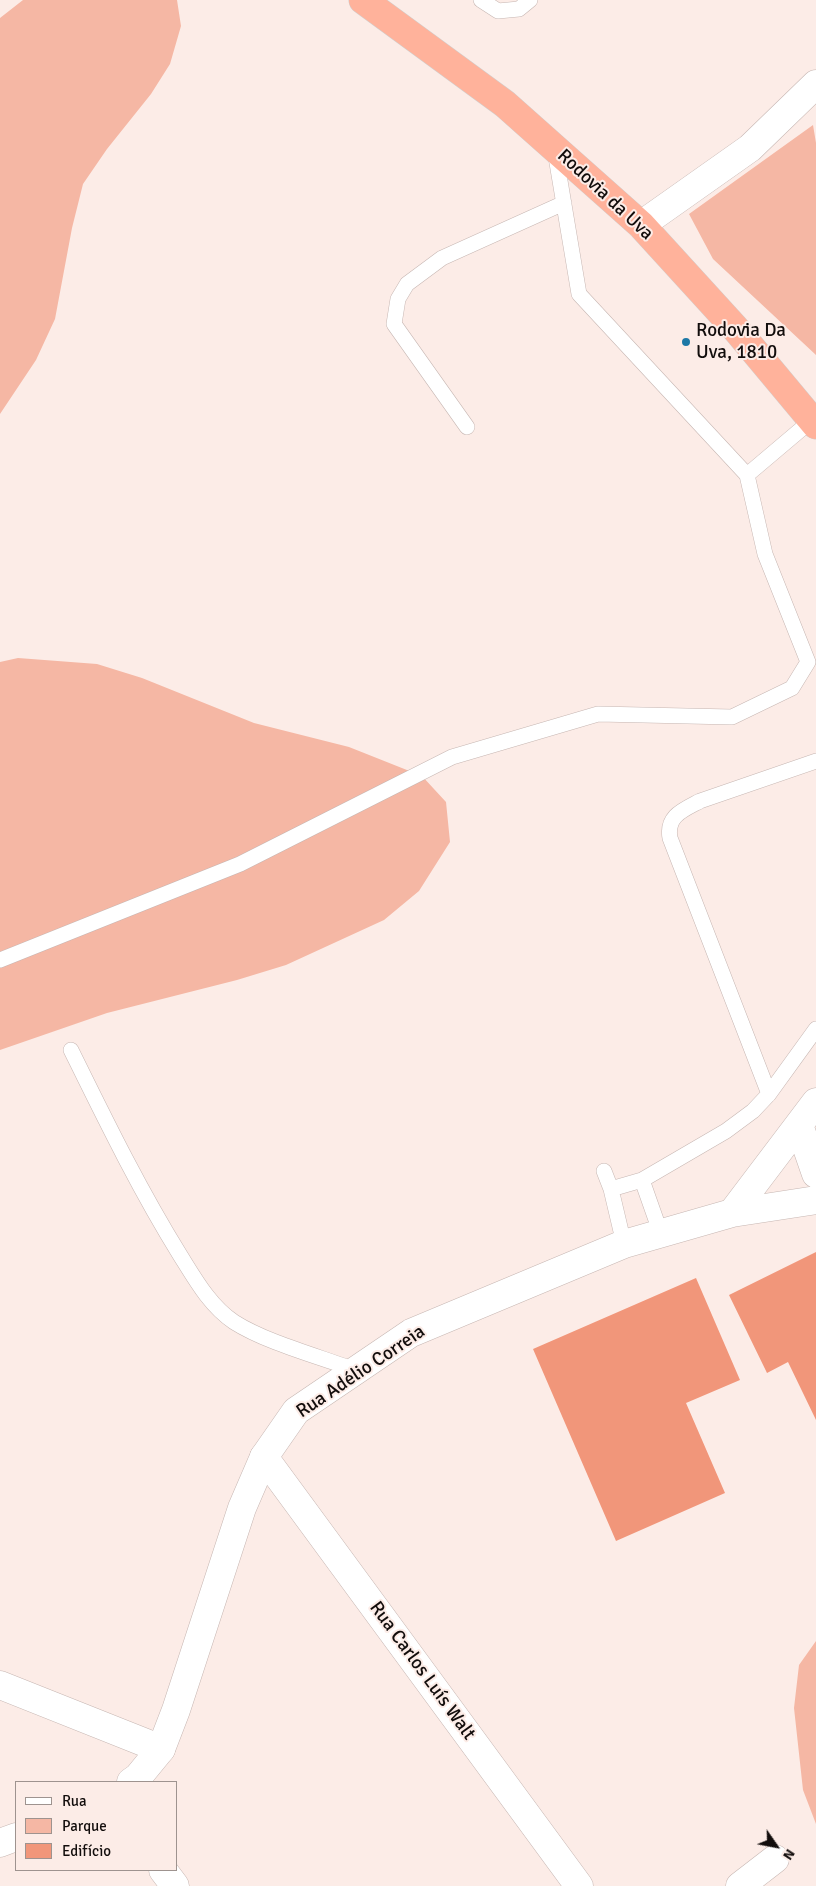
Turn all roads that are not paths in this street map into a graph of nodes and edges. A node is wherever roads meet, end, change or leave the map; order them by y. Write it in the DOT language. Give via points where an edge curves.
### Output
graph roads {
  1 [pos="363,0"];
  2 [pos="481,0"];
  3 [pos="530,0"];
  4 [pos="816,84"];
  5 [pos="555,149"];
  6 [pos="564,203"];
  7 [pos="640,226"];
  8 [pos="814,422"];
  9 [pos="467,427"];
  10 [pos="747,475"];
  11 [pos="816,761"];
  12 [pos="0,960"];
  13 [pos="816,1029"];
  14 [pos="71,1050"];
  15 [pos="768,1094"];
  16 [pos="816,1102"];
  17 [pos="799,1125"];
  18 [pos="604,1171"];
  19 [pos="816,1174"];
  20 [pos="642,1180"];
  21 [pos="611,1189"];
  22 [pos="816,1200"];
  23 [pos="732,1213"];
  24 [pos="661,1234"];
  25 [pos="624,1244"];
  26 [pos="358,1371"];
  27 [pos="264,1457"];
  28 [pos="0,1685"];
  29 [pos="160,1748"];
  30 [pos="132,1781"];
  31 [pos="15,1837"];
  32 [pos="0,1843"];
  33 [pos="775,1859"];
  34 [pos="164,1871"];
  35 [pos="175,1886"];
  36 [pos="580,1886"];
  37 [pos="740,1886"];
  1 -- 5 [label="highway, Rodovia da Uva" via="505,104"];
  2 -- 3 [label="lane" via="498,11 519,9"];
  4 -- 7 [label="main road" via="750,148"];
  5 -- 6 [label="lane"];
  5 -- 7 [label="highway, Rodovia da Uva"];
  6 -- 9 [label="lane" via="442,258 407,284 398,298 394,324"];
  6 -- 10 [label="lane" via="579,294"];
  7 -- 8 [label="highway, Rodovia da Uva" via="735,328"];
  8 -- 10 [label="lane"];
  10 -- 12 [label="lane" via="765,554 808,662 792,688 732,717 598,714 452,757 240,864"];
  11 -- 15 [label="lane" via="700,801 683,810 668,828"];
  13 -- 15 [label="lane"];
  14 -- 26 [label="lane" via="115,1140 204,1294 234,1322"];
  15 -- 20 [label="lane" via="753,1111 726,1131"];
  16 -- 17 [label="main road"];
  17 -- 19 [label="main road"];
  17 -- 23 [label="main road"];
  18 -- 21 [label="lane"];
  20 -- 21 [label="lane"];
  20 -- 24 [label="lane"];
  21 -- 25 [label="lane"];
  22 -- 23 [label="main road, Rua Adélio Correia"];
  23 -- 24 [label="main road, Rua Adélio Correia"];
  24 -- 25 [label="main road, Rua Adélio Correia"];
  25 -- 26 [label="main road, Rua Adélio Correia" via="412,1333"];
  26 -- 27 [label="main road, Rua Adélio Correia" via="296,1411"];
  27 -- 29 [label="main road, Rua Adélio Correia" via="242,1508 176,1710"];
  27 -- 36 [label="main road, Rua Carlos Luís Walt"];
  28 -- 29 [label="main road"];
  29 -- 30 [label="main road, Rua Adélio Correia"];
  31 -- 32 [label="main road"];
  33 -- 37 [label="main road"];
  34 -- 35 [label="main road"];
}
